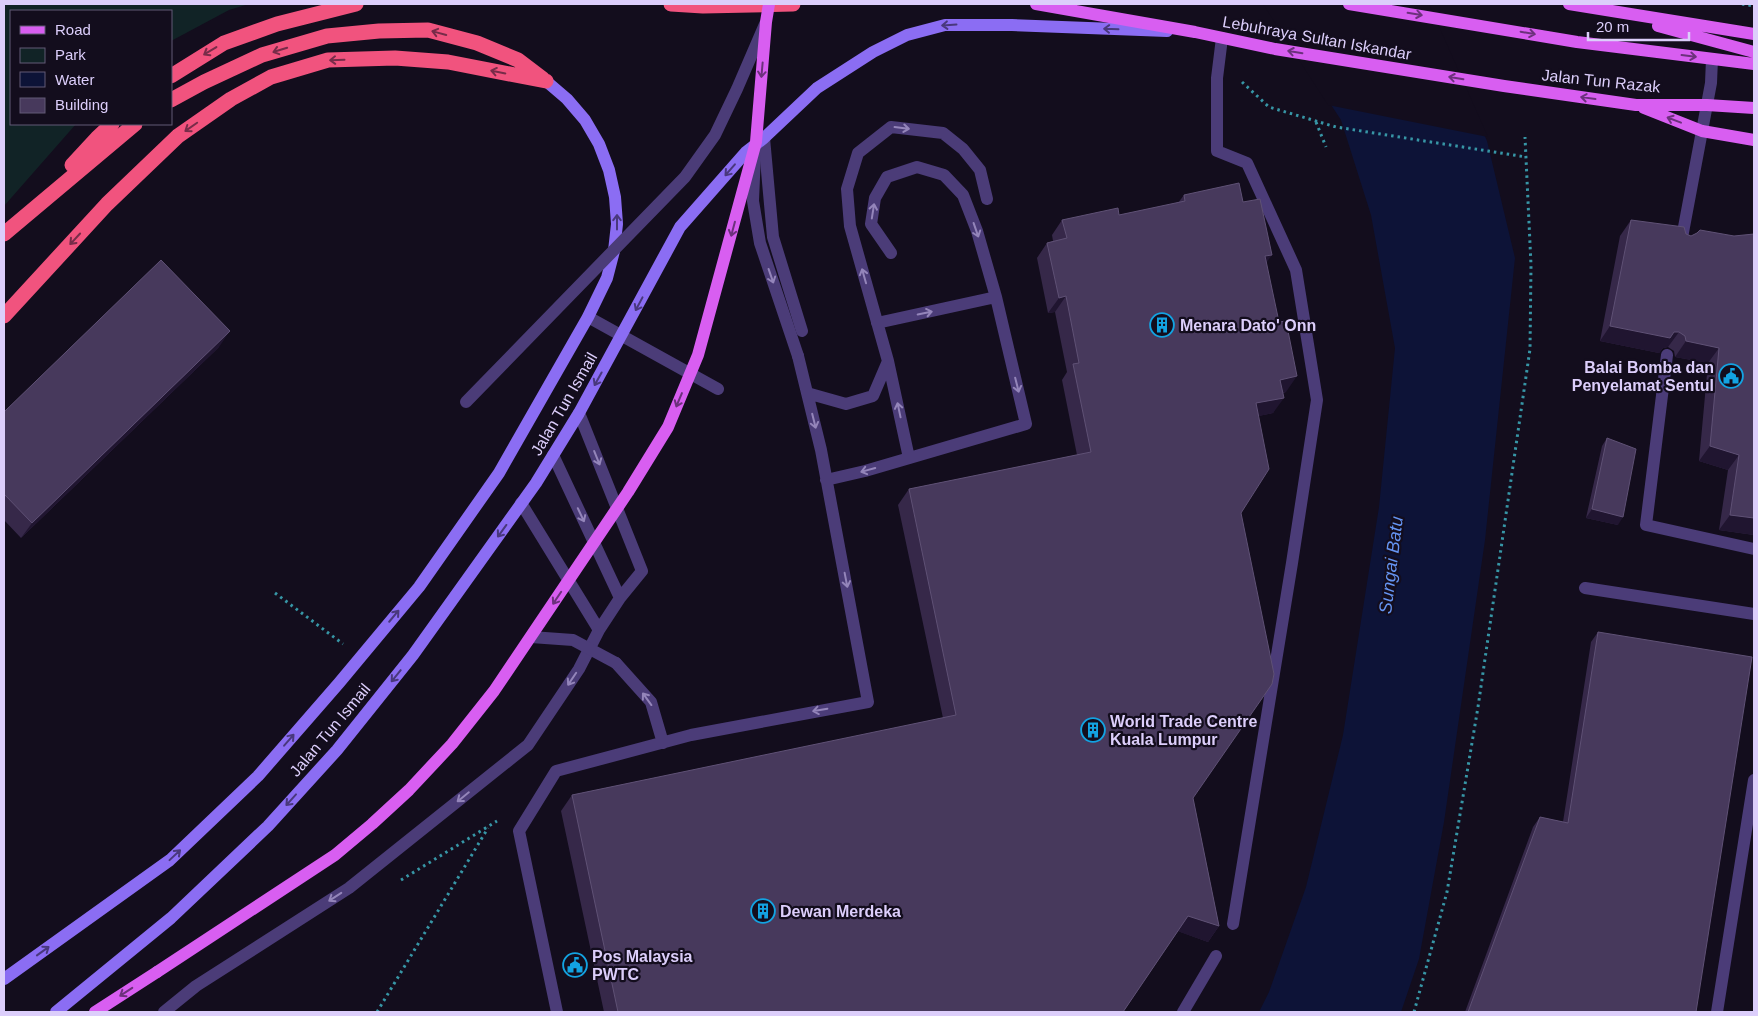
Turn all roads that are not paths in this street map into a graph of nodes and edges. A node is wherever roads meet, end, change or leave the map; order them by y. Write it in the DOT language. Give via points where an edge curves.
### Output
graph roads {
  1 [pos="356,4"];
  2 [pos="671,4"];
  3 [pos="769,4"];
  4 [pos="792,4"];
  5 [pos="1036,4"];
  6 [pos="1349,4"];
  7 [pos="1569,4"];
  8 [pos="1596,9"];
  9 [pos="766,22"];
  10 [pos="1195,32"];
  11 [pos="1754,34"];
  12 [pos="1222,38"];
  13 [pos="1754,52"];
  14 [pos="1712,59"];
  15 [pos="1754,64"];
  16 [pos="172,75"];
  17 [pos="546,82"];
  18 [pos="1504,86"];
  19 [pos="172,99"];
  20 [pos="1636,105"];
  21 [pos="1707,105"];
  22 [pos="1754,108"];
  23 [pos="111,125"];
  24 [pos="134,125"];
  25 [pos="1702,131"];
  26 [pos="760,140"];
  27 [pos="1754,140"];
  28 [pos="987,199"];
  29 [pos="32,209"];
  30 [pos="4,234"];
  31 [pos="1681,243"];
  32 [pos="891,253"];
  33 [pos="996,297"];
  34 [pos="4,316"];
  35 [pos="588,317"];
  36 [pos="877,323"];
  37 [pos="802,331"];
  38 [pos="622,336"];
  39 [pos="1667,355"];
  40 [pos="888,361"];
  41 [pos="718,389"];
  42 [pos="807,393"];
  43 [pos="466,402"];
  44 [pos="579,413"];
  45 [pos="553,455"];
  46 [pos="909,458"];
  47 [pos="826,480"];
  48 [pos="521,503"];
  49 [pos="1754,549"];
  50 [pos="1585,588"];
  51 [pos="620,598"];
  52 [pos="1754,614"];
  53 [pos="599,630"];
  54 [pos="531,637"];
  55 [pos="663,743"];
  56 [pos="1754,780"];
  57 [pos="1233,924"];
  58 [pos="1216,956"];
  59 [pos="4,979"];
  60 [pos="56,1012"];
  61 [pos="95,1012"];
  62 [pos="164,1012"];
  63 [pos="557,1012"];
  64 [pos="1183,1012"];
  65 [pos="1717,1012"];
  1 -- 16 [label="highway, one-way" via="277,24 224,43"];
  2 -- 4 [label="highway"];
  3 -- 9 [label="main road, bridge"];
  5 -- 10 [label="main road, Lebuhraya Sultan Iskandar"];
  6 -- 14 [label="main road, one-way" via="1577,42"];
  7 -- 8 [label="main road"];
  8 -- 11 [label="main road"];
  8 -- 13 [label="main road"];
  9 -- 26 [label="main road, one-way, bridge"];
  9 -- 43 [label="lane, bridge" via="715,136 685,177"];
  10 -- 12 [label="main road, Lebuhraya Sultan Iskandar"];
  10 -- 26 [label="street, Jalan Tun Ismail, one-way" via="945,25 907,35 848,67 817,88"];
  18 -- 12 [label="main road, Lebuhraya Sultan Iskandar, one-way"];
  12 -- 57 [label="lane" via="1217,78 1217,151 1247,163 1296,270 1317,400"];
  14 -- 15 [label="main road"];
  14 -- 21 [label="lane"];
  17 -- 19 [label="highway, one-way" via="518,60 477,43 428,30 379,30 327,36 262,56"];
  17 -- 34 [label="highway, one-way" via="448,62 395,58 328,60 270,78 231,99 178,136 107,204"];
  35 -- 17 [label="street, Jalan Tun Ismail, one-way" via="607,278 614,251 616,196 599,144 585,120"];
  20 -- 18 [label="main road, Jalan Tun Razak, one-way"];
  20 -- 21 [label="main road, Jalan Tun Razak"];
  25 -- 20 [label="main road, one-way"];
  21 -- 22 [label="main road, Jalan Tun Razak"];
  21 -- 25 [label="lane"];
  23 -- 29 [label="highway"];
  24 -- 29 [label="highway"];
  25 -- 27 [label="main road"];
  25 -- 31 [label="lane"];
  26 -- 37 [label="lane" via="773,237"];
  26 -- 38 [label="street, Jalan Tun Ismail, one-way" via="680,227"];
  26 -- 42 [label="lane, one-way, bridge" via="753,201 760,243"];
  26 -- 54 [label="main road, one-way, bridge" via="698,355 668,427"];
  36 -- 28 [label="lane, one-way" via="850,226 847,189 858,153 891,127 944,133 980,170"];
  29 -- 30 [label="highway"];
  32 -- 33 [label="lane, one-way" via="871,224 875,198 887,177 917,167 944,175 963,195"];
  36 -- 33 [label="lane, one-way"];
  33 -- 46 [label="lane, one-way" via="1026,424"];
  35 -- 38 [label="lane"];
  59 -- 35 [label="street, Jalan Tun Ismail, one-way" via="170,860 258,776 419,587 499,473"];
  36 -- 40 [label="lane"];
  38 -- 41 [label="lane"];
  38 -- 44 [label="street, Jalan Tun Ismail, one-way"];
  39 -- 49 [label="lane" via="1646,525"];
  40 -- 42 [label="lane" via="872,396 846,404"];
  46 -- 40 [label="lane, one-way"];
  42 -- 47 [label="lane, one-way"];
  44 -- 45 [label="street, Jalan Tun Ismail"];
  44 -- 51 [label="lane, one-way" via="642,570"];
  45 -- 48 [label="street, Jalan Tun Ismail"];
  45 -- 51 [label="lane, one-way"];
  46 -- 47 [label="lane, one-way"];
  47 -- 55 [label="lane, one-way" via="868,702 739,725"];
  48 -- 53 [label="lane"];
  48 -- 60 [label="street, Jalan Tun Ismail, one-way" via="413,655 337,750 280,812 171,918"];
  50 -- 52 [label="lane"];
  51 -- 53 [label="lane"];
  53 -- 62 [label="lane, one-way" via="579,669 528,745 349,888 196,986"];
  55 -- 54 [label="lane, one-way, bridge" via="651,702 616,663 573,640"];
  54 -- 61 [label="main road, one-way, bridge" via="452,744 372,824 335,855"];
  55 -- 63 [label="lane" via="556,771 519,831"];
  56 -- 65 [label="lane"];
  58 -- 64 [label="lane"];
}
